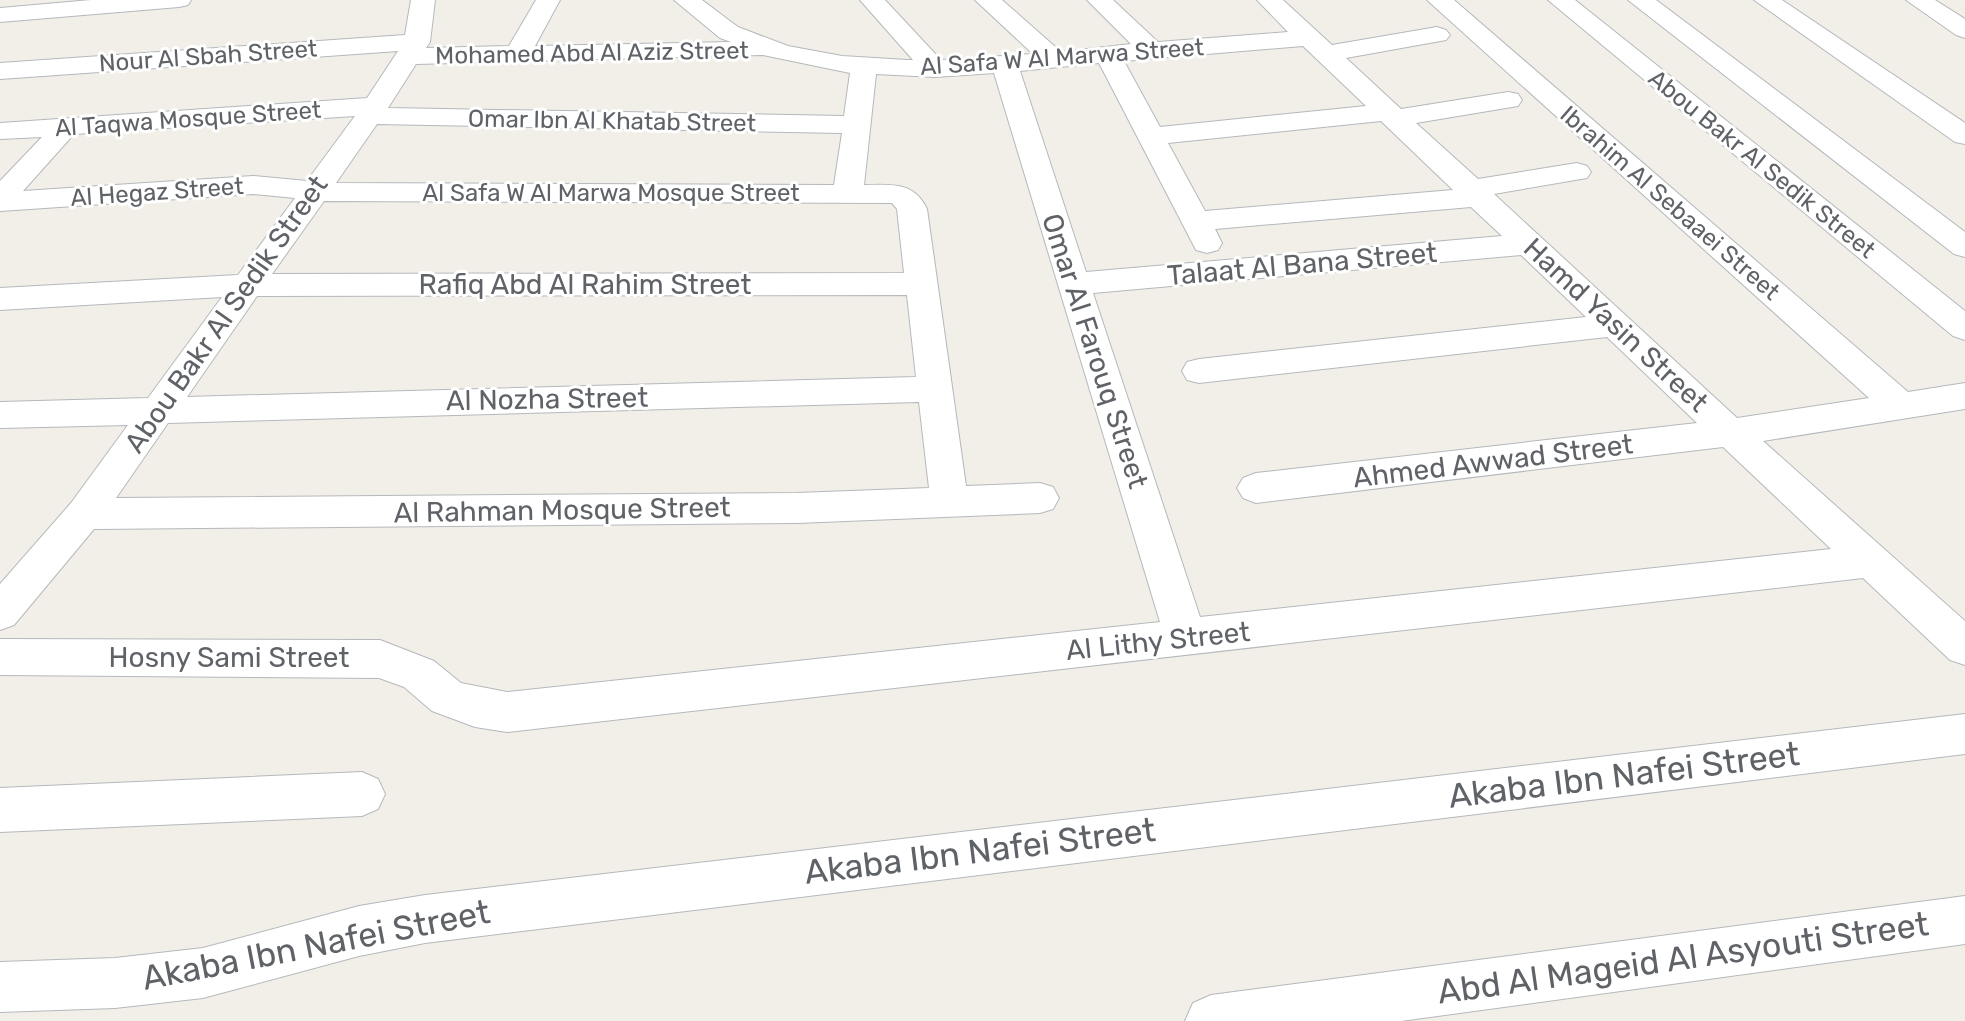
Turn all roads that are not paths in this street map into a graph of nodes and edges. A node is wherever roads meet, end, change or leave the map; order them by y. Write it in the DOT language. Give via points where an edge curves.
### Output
graph roads {
  1 [pos="179,0"];
  2 [pos="423,0"];
  3 [pos="548,0"];
  4 [pos="686,0"];
  5 [pos="872,0"];
  6 [pos="987,0"];
  7 [pos="1099,0"];
  8 [pos="1269,0"];
  9 [pos="1439,0"];
  10 [pos="1560,0"];
  11 [pos="1640,0"];
  12 [pos="1766,0"];
  13 [pos="1918,0"];
  14 [pos="0,15"];
  15 [pos="1965,30"];
  16 [pos="1437,35"];
  17 [pos="1318,46"];
  18 [pos="413,49"];
  19 [pos="775,49"];
  20 [pos="1152,50"];
  21 [pos="517,54"];
  22 [pos="1108,55"];
  23 [pos="1055,60"];
  24 [pos="1005,65"];
  25 [pos="864,66"];
  26 [pos="935,69"];
  27 [pos="0,71"];
  28 [pos="1508,100"];
  29 [pos="372,111"];
  30 [pos="1392,115"];
  31 [pos="856,125"];
  32 [pos="66,127"];
  33 [pos="0,131"];
  34 [pos="1150,136"];
  35 [pos="1965,136"];
  36 [pos="1577,172"];
  37 [pos="313,191"];
  38 [pos="848,193"];
  39 [pos="1476,193"];
  40 [pos="0,201"];
  41 [pos="1196,221"];
  42 [pos="1530,244"];
  43 [pos="1965,247"];
  44 [pos="1222,271"];
  45 [pos="921,284"];
  46 [pos="1074,284"];
  47 [pos="248,285"];
  48 [pos="0,299"];
  49 [pos="1615,325"];
  50 [pos="1965,328"];
  51 [pos="1199,371"];
  52 [pos="935,389"];
  53 [pos="1965,396"];
  54 [pos="1901,406"];
  55 [pos="159,408"];
  56 [pos="0,415"];
  57 [pos="1730,433"];
  58 [pos="1256,488"];
  59 [pos="1040,498"];
  60 [pos="950,503"];
  61 [pos="84,514"];
  62 [pos="1870,561"];
  63 [pos="19,572"];
  64 [pos="0,613"];
  65 [pos="1948,613"];
  66 [pos="1186,638"];
  67 [pos="1965,647"];
  68 [pos="0,657"];
  69 [pos="447,697"];
  70 [pos="1965,734"];
  71 [pos="362,794"];
  72 [pos="0,810"];
  73 [pos="1965,920"];
  74 [pos="0,987"];
  75 [pos="1211,1021"];
  1 -- 14 [label="street"];
  2 -- 18 [label="street, Abou Bakr Al Sedik Street"];
  3 -- 21 [label="street"];
  4 -- 19 [label="street, Al Safa W Al Marwa Street" via="717,27"];
  5 -- 26 [label="street"];
  6 -- 23 [label="street"];
  7 -- 20 [label="street"];
  8 -- 17 [label="street, Hamd Yasin Street"];
  9 -- 54 [label="street, Ibrahim Al Sebaaei Street"];
  10 -- 50 [label="street, Abou Bakr Al Sedik Street"];
  11 -- 43 [label="street"];
  12 -- 35 [label="street"];
  13 -- 15 [label="street"];
  16 -- 17 [label="street, Al Safa W Al Marwa Street"];
  17 -- 20 [label="street, Al Safa W Al Marwa Street"];
  17 -- 30 [label="street, Hamd Yasin Street"];
  18 -- 21 [label="street, Mohamed Abd Al Aziz Street"];
  18 -- 27 [label="street, Nour Al Sbah Street"];
  18 -- 29 [label="street, Abou Bakr Al Sedik Street"];
  19 -- 21 [label="street, Mohamed Abd Al Aziz Street"];
  19 -- 25 [label="street, Al Safa W Al Marwa Street"];
  20 -- 22 [label="street, Al Safa W Al Marwa Street"];
  22 -- 23 [label="street, Al Safa W Al Marwa Street"];
  22 -- 34 [label="street"];
  23 -- 24 [label="street, Al Safa W Al Marwa Street"];
  24 -- 26 [label="street, Al Safa W Al Marwa Street"];
  24 -- 46 [label="street, Omar Al Farouq Street"];
  25 -- 26 [label="street, Al Safa W Al Marwa Street"];
  25 -- 31 [label="street"];
  28 -- 30 [label="street"];
  29 -- 31 [label="street, Omar Ibn Al Khatab Street"];
  29 -- 32 [label="street, Al Taqwa Mosque Street"];
  29 -- 37 [label="street, Abou Bakr Al Sedik Street"];
  30 -- 34 [label="street"];
  30 -- 39 [label="street, Hamd Yasin Street"];
  31 -- 38 [label="street"];
  32 -- 33 [label="street, Al Taqwa Mosque Street"];
  32 -- 40 [label="street"];
  34 -- 41 [label="street"];
  36 -- 39 [label="street"];
  37 -- 38 [label="street, Al Safa W Al Marwa Mosque Street"];
  37 -- 40 [label="street, Al Hegaz Street" via="253,185"];
  37 -- 47 [label="street, Abou Bakr Al Sedik Street"];
  38 -- 45 [label="street, Al Safa W Al Marwa Mosque Street" via="898,194 908,200"];
  39 -- 41 [label="street"];
  39 -- 42 [label="street, Hamd Yasin Street"];
  41 -- 44 [label="street"];
  42 -- 44 [label="street, Talaat Al Bana Street"];
  42 -- 49 [label="street, Hamd Yasin Street"];
  44 -- 46 [label="street, Talaat Al Bana Street"];
  45 -- 47 [label="street, Rafiq Abd Al Rahim Street"];
  45 -- 52 [label="street"];
  46 -- 66 [label="street, Omar Al Farouq Street"];
  47 -- 48 [label="street, Rafiq Abd Al Rahim Street"];
  47 -- 55 [label="street, Abou Bakr Al Sedik Street"];
  49 -- 51 [label="street"];
  49 -- 57 [label="street, Hamd Yasin Street"];
  52 -- 55 [label="street, Al Nozha Street"];
  52 -- 60 [label="street"];
  53 -- 54 [label="street, Ahmed Awwad Street"];
  54 -- 57 [label="street, Ahmed Awwad Street"];
  55 -- 56 [label="street, Al Nozha Street"];
  55 -- 61 [label="street, Abou Bakr Al Sedik Street"];
  57 -- 58 [label="street, Ahmed Awwad Street"];
  57 -- 62 [label="street, Hamd Yasin Street"];
  59 -- 60 [label="street, Al Rahman Mosque Street"];
  60 -- 61 [label="street, Al Rahman Mosque Street"];
  61 -- 63 [label="street, Abou Bakr Al Sedik Street"];
  62 -- 65 [label="street, Hamd Yasin Street"];
  62 -- 66 [label="street, Al Lithy Street"];
  63 -- 64 [label="street, Abou Bakr Al Sedik Street"];
  65 -- 67 [label="street, Hamd Yasin Street"];
  66 -- 69 [label="street, Al Lithy Street" via="541,710 507,712"];
  68 -- 69 [label="street, Hosny Sami Street" via="368,658 401,665"];
  70 -- 74 [label="street, Akaba Ibn Nafei Street" via="425,919 203,973"];
  71 -- 72 [label="street"];
  73 -- 75 [label="street, Abd Al Mageid Al Asyouti Street"];
}
